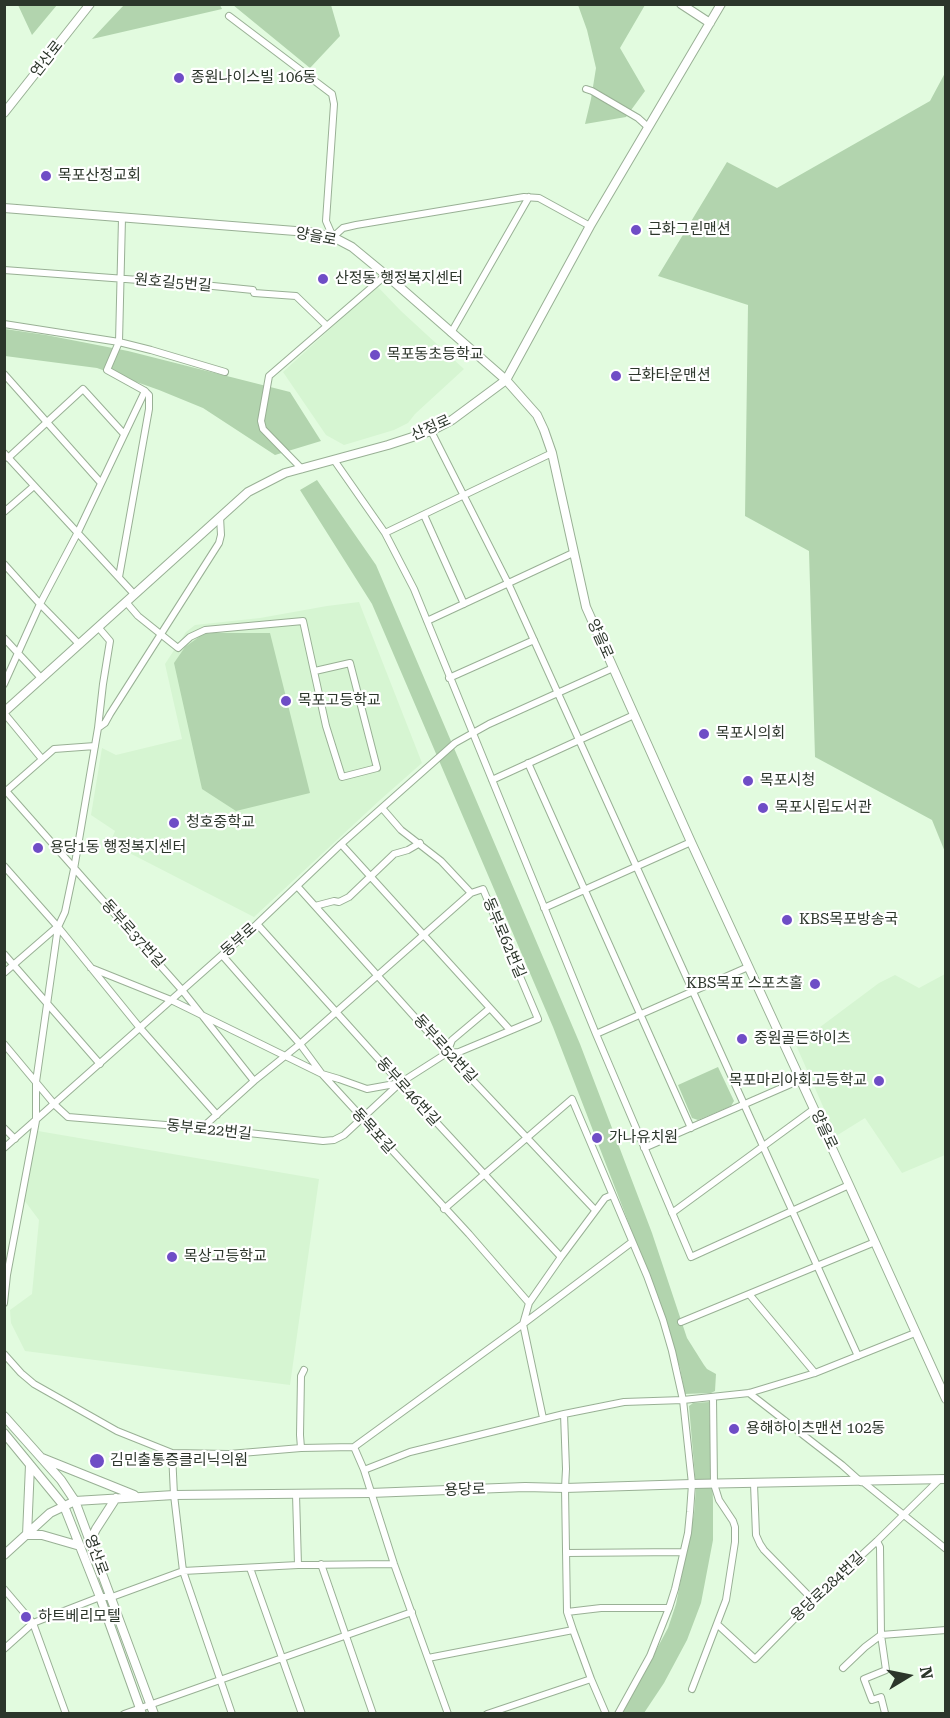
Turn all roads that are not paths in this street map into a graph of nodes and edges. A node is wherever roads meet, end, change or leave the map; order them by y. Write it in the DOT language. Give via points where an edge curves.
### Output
graph roads {
  1 [pos="90,4"];
  2 [pos="681,4"];
  3 [pos="721,4"];
  4 [pos="230,16"];
  5 [pos="710,23"];
  6 [pos="586,89"];
  7 [pos="4,113"];
  8 [pos="648,127"];
  9 [pos="529,197"];
  10 [pos="4,208"];
  11 [pos="122,218"];
  12 [pos="590,226"];
  13 [pos="333,237"];
  14 [pos="4,270"];
  15 [pos="387,275"];
  16 [pos="122,278"];
  17 [pos="4,324"];
  18 [pos="327,326"];
  19 [pos="451,333"];
  20 [pos="119,342"];
  21 [pos="225,372"];
  22 [pos="4,374"];
  23 [pos="506,380"];
  24 [pos="145,391"];
  25 [pos="47,422"];
  26 [pos="430,431"];
  27 [pos="124,434"];
  28 [pos="552,453"];
  29 [pos="6,456"];
  30 [pos="334,460"];
  31 [pos="302,469"];
  32 [pos="101,483"];
  33 [pos="34,486"];
  34 [pos="465,495"];
  35 [pos="4,512"];
  36 [pos="424,515"];
  37 [pos="220,517"];
  38 [pos="78,532"];
  39 [pos="385,533"];
  40 [pos="573,553"];
  41 [pos="4,564"];
  42 [pos="119,577"];
  43 [pos="508,583"];
  44 [pos="134,594"];
  45 [pos="126,602"];
  46 [pos="40,604"];
  47 [pos="464,604"];
  48 [pos="427,621"];
  49 [pos="98,627"];
  50 [pos="161,634"];
  51 [pos="4,638"];
  52 [pos="534,640"];
  53 [pos="79,644"];
  54 [pos="18,652"];
  55 [pos="613,668"];
  56 [pos="315,671"];
  57 [pos="41,678"];
  58 [pos="449,678"];
  59 [pos="4,684"];
  60 [pos="557,692"];
  61 [pos="4,712"];
  62 [pos="634,715"];
  63 [pos="98,728"];
  64 [pos="472,733"];
  65 [pos="579,740"];
  66 [pos="95,746"];
  67 [pos="42,759"];
  68 [pos="528,763"];
  69 [pos="492,780"];
  70 [pos="5,792"];
  71 [pos="382,808"];
  72 [pos="691,842"];
  73 [pos="420,843"];
  74 [pos="341,844"];
  75 [pos="4,866"];
  76 [pos="636,866"];
  77 [pos="74,869"];
  78 [pos="370,876"];
  79 [pos="297,886"];
  80 [pos="585,889"];
  81 [pos="471,893"];
  82 [pos="315,906"];
  83 [pos="544,908"];
  84 [pos="258,924"];
  85 [pos="58,927"];
  86 [pos="424,934"];
  87 [pos="4,954"];
  88 [pos="222,955"];
  89 [pos="14,965"];
  90 [pos="748,967"];
  91 [pos="91,968"];
  92 [pos="4,973"];
  93 [pos="378,976"];
  94 [pos="182,990"];
  95 [pos="693,991"];
  96 [pos="171,1000"];
  97 [pos="47,1004"];
  98 [pos="490,1008"];
  99 [pos="337,1012"];
  100 [pos="640,1014"];
  101 [pos="204,1017"];
  102 [pos="140,1028"];
  103 [pos="510,1030"];
  104 [pos="596,1034"];
  105 [pos="4,1044"];
  106 [pos="300,1044"];
  107 [pos="447,1053"];
  108 [pos="286,1055"];
  109 [pos="100,1064"];
  110 [pos="322,1074"];
  111 [pos="800,1080"];
  112 [pos="254,1081"];
  113 [pos="36,1082"];
  114 [pos="400,1083"];
  115 [pos="55,1104"];
  116 [pos="744,1104"];
  117 [pos="814,1109"];
  118 [pos="217,1115"];
  119 [pos="362,1119"];
  120 [pos="36,1121"];
  121 [pos="4,1128"];
  122 [pos="202,1128"];
  123 [pos="691,1128"];
  124 [pos="528,1138"];
  125 [pos="15,1139"];
  126 [pos="763,1147"];
  127 [pos="4,1148"];
  128 [pos="644,1148"];
  129 [pos="484,1175"];
  130 [pos="849,1185"];
  131 [pos="612,1195"];
  132 [pos="444,1209"];
  133 [pos="595,1210"];
  134 [pos="792,1211"];
  135 [pos="672,1213"];
  136 [pos="632,1242"];
  137 [pos="875,1242"];
  138 [pos="561,1257"];
  139 [pos="817,1266"];
  140 [pos="749,1294"];
  141 [pos="4,1303"];
  142 [pos="529,1303"];
  143 [pos="681,1322"];
  144 [pos="523,1324"];
  145 [pos="915,1333"];
  146 [pos="4,1354"];
  147 [pos="858,1356"];
  148 [pos="304,1370"];
  149 [pos="815,1373"];
  150 [pos="749,1393"];
  151 [pos="713,1397"];
  152 [pos="945,1399"];
  153 [pos="683,1400"];
  154 [pos="564,1413"];
  155 [pos="4,1416"];
  156 [pos="543,1418"];
  157 [pos="4,1433"];
  158 [pos="354,1446"];
  159 [pos="301,1448"];
  160 [pos="172,1453"];
  161 [pos="41,1458"];
  162 [pos="30,1465"];
  163 [pos="364,1470"];
  164 [pos="943,1479"];
  165 [pos="862,1482"];
  166 [pos="692,1484"];
  167 [pos="714,1484"];
  168 [pos="754,1484"];
  169 [pos="565,1488"];
  170 [pos="370,1493"];
  171 [pos="296,1494"];
  172 [pos="174,1495"];
  173 [pos="138,1497"];
  174 [pos="116,1498"];
  175 [pos="75,1501"];
  176 [pos="64,1506"];
  177 [pos="903,1515"];
  178 [pos="27,1535"];
  179 [pos="878,1540"];
  180 [pos="90,1541"];
  181 [pos="80,1546"];
  182 [pos="945,1549"];
  183 [pos="683,1552"];
  184 [pos="566,1553"];
  185 [pos="4,1556"];
  186 [pos="394,1563"];
  187 [pos="321,1564"];
  188 [pos="298,1565"];
  189 [pos="250,1568"];
  190 [pos="183,1571"];
  191 [pos="4,1589"];
  192 [pos="100,1597"];
  193 [pos="111,1598"];
  194 [pos="813,1600"];
  195 [pos="669,1608"];
  196 [pos="411,1612"];
  197 [pos="567,1612"];
  198 [pos="33,1623"];
  199 [pos="717,1624"];
  200 [pos="573,1630"];
  201 [pos="945,1630"];
  202 [pos="346,1634"];
  203 [pos="881,1635"];
  204 [pos="4,1649"];
  205 [pos="283,1658"];
  206 [pos="428,1658"];
  207 [pos="843,1668"];
  208 [pos="591,1679"];
  209 [pos="221,1680"];
  210 [pos="692,1689"];
  211 [pos="151,1704"];
  212 [pos="141,1711"];
  213 [pos="496,1712"];
  214 [pos="66,1713"];
  215 [pos="124,1713"];
  216 [pos="154,1713"];
  217 [pos="232,1713"];
  218 [pos="302,1713"];
  219 [pos="374,1713"];
  220 [pos="448,1713"];
  221 [pos="487,1713"];
  222 [pos="606,1713"];
  223 [pos="618,1713"];
  224 [pos="885,1713"];
  1 -- 7 [label="street, 연산로"];
  2 -- 5 [label="street"];
  3 -- 5 [label="street, 산정로"];
  4 -- 13 [label="street" via="332,94 326,221"];
  5 -- 8 [label="street, 산정로"];
  6 -- 8 [label="street"];
  8 -- 12 [label="street, 산정로"];
  9 -- 12 [label="street" via="539,198"];
  9 -- 13 [label="street" via="356,225 343,228"];
  9 -- 19 [label="street"];
  10 -- 11 [label="street, 양을로"];
  11 -- 13 [label="street, 양을로"];
  11 -- 16 [label="street"];
  12 -- 23 [label="street, 산정로"];
  13 -- 15 [label="street, 양을로"];
  14 -- 16 [label="street, 원호길5번길"];
  15 -- 18 [label="street"];
  15 -- 19 [label="street, 양을로"];
  16 -- 18 [label="street, 원호길5번길" via="296,296"];
  16 -- 20 [label="street"];
  17 -- 20 [label="street"];
  18 -- 31 [label="street" via="269,376 261,421 266,433"];
  19 -- 23 [label="street, 양을로"];
  20 -- 21 [label="street"];
  20 -- 24 [label="street" via="106,370"];
  22 -- 25 [label="street"];
  23 -- 26 [label="street, 산정로" via="452,420"];
  23 -- 28 [label="street, 양을로" via="537,415"];
  24 -- 27 [label="street"];
  24 -- 42 [label="street" via="149,409"];
  25 -- 27 [label="street" via="83,389"];
  25 -- 29 [label="street"];
  25 -- 32 [label="street"];
  26 -- 30 [label="street, 산정로"];
  26 -- 34 [label="street"];
  27 -- 32 [label="street"];
  28 -- 34 [label="street"];
  28 -- 40 [label="street, 양을로"];
  29 -- 33 [label="street"];
  30 -- 31 [label="street, 산정로"];
  30 -- 39 [label="street"];
  31 -- 37 [label="street, 산정로" via="258,486"];
  32 -- 38 [label="street"];
  33 -- 35 [label="street"];
  33 -- 38 [label="street"];
  34 -- 36 [label="street"];
  34 -- 43 [label="street"];
  36 -- 39 [label="street"];
  36 -- 47 [label="street"];
  37 -- 44 [label="street, 산정로"];
  37 -- 50 [label="street" via="219,543"];
  38 -- 42 [label="street"];
  38 -- 46 [label="street"];
  39 -- 48 [label="street"];
  40 -- 43 [label="street"];
  40 -- 55 [label="street, 양을로" via="586,607"];
  41 -- 46 [label="street"];
  42 -- 44 [label="street"];
  43 -- 47 [label="street"];
  43 -- 52 [label="street"];
  44 -- 45 [label="street, 산정로"];
  45 -- 49 [label="street, 산정로"];
  45 -- 50 [label="street"];
  46 -- 53 [label="street"];
  46 -- 54 [label="street"];
  47 -- 48 [label="street"];
  48 -- 58 [label="street"];
  49 -- 53 [label="street, 산정로"];
  49 -- 63 [label="street" via="110,641"];
  50 -- 56 [label="street" via="178,648 205,630 303,621"];
  50 -- 63 [label="street" via="105,723"];
  51 -- 54 [label="street"];
  52 -- 58 [label="street"];
  52 -- 60 [label="street"];
  53 -- 57 [label="street, 산정로"];
  54 -- 57 [label="street"];
  54 -- 59 [label="street"];
  55 -- 60 [label="street, 동부로"];
  55 -- 62 [label="street, 양을로"];
  56 -- 56 [label="street" via="350,663 377,768 342,777"];
  57 -- 61 [label="street, 산정로"];
  58 -- 64 [label="street"];
  60 -- 64 [label="street, 동부로"];
  60 -- 65 [label="street"];
  61 -- 67 [label="street"];
  62 -- 65 [label="street"];
  62 -- 72 [label="street, 양을로"];
  63 -- 66 [label="street"];
  64 -- 69 [label="street"];
  64 -- 71 [label="street, 동부로" via="448,748"];
  65 -- 68 [label="street"];
  65 -- 76 [label="street"];
  66 -- 67 [label="street" via="54,748"];
  66 -- 77 [label="street"];
  67 -- 70 [label="street"];
  68 -- 69 [label="street"];
  68 -- 80 [label="street"];
  69 -- 83 [label="street"];
  70 -- 77 [label="street, 동부로37번길"];
  71 -- 73 [label="street, 동부로62번길" via="401,830"];
  71 -- 74 [label="street, 동부로"];
  72 -- 76 [label="street"];
  72 -- 90 [label="street, 양을로"];
  73 -- 78 [label="street" via="393,854"];
  73 -- 81 [label="street, 동부로62번길"];
  74 -- 78 [label="street"];
  74 -- 79 [label="street, 동부로"];
  75 -- 85 [label="street"];
  76 -- 80 [label="street"];
  76 -- 95 [label="street"];
  77 -- 85 [label="street"];
  77 -- 94 [label="street, 동부로37번길"];
  78 -- 82 [label="street" via="349,897"];
  78 -- 86 [label="street"];
  79 -- 82 [label="street, 동부로52번길"];
  79 -- 84 [label="street, 동부로"];
  80 -- 83 [label="street"];
  80 -- 100 [label="street"];
  81 -- 86 [label="street"];
  81 -- 103 [label="street, 동부로62번길" via="483,889 538,1019"];
  82 -- 93 [label="street, 동부로52번길"];
  83 -- 104 [label="street"];
  84 -- 88 [label="street, 동부로"];
  84 -- 99 [label="street, 동부로46번길"];
  85 -- 89 [label="street"];
  85 -- 91 [label="street"];
  85 -- 97 [label="street"];
  86 -- 93 [label="street"];
  86 -- 98 [label="street"];
  87 -- 89 [label="street"];
  88 -- 94 [label="street, 동부로"];
  88 -- 106 [label="street, 동목포길"];
  89 -- 92 [label="street"];
  89 -- 97 [label="street"];
  90 -- 95 [label="street"];
  90 -- 111 [label="street, 양을로"];
  91 -- 96 [label="street"];
  91 -- 102 [label="street"];
  93 -- 99 [label="street"];
  93 -- 107 [label="street, 동부로52번길"];
  94 -- 96 [label="street, 동부로"];
  94 -- 101 [label="street, 동부로37번길"];
  95 -- 100 [label="street"];
  95 -- 116 [label="street"];
  96 -- 101 [label="street"];
  96 -- 102 [label="street, 동부로"];
  97 -- 109 [label="street"];
  97 -- 113 [label="street"];
  98 -- 103 [label="street"];
  98 -- 107 [label="street" via="452,1040"];
  99 -- 106 [label="street"];
  99 -- 114 [label="street, 동부로46번길"];
  100 -- 104 [label="street"];
  100 -- 123 [label="street"];
  101 -- 108 [label="street"];
  101 -- 112 [label="street, 동부로37번길"];
  102 -- 109 [label="street, 동부로"];
  102 -- 118 [label="street"];
  103 -- 107 [label="street" via="459,1052"];
  104 -- 128 [label="street"];
  105 -- 113 [label="street, 동부로22번길"];
  106 -- 108 [label="street"];
  106 -- 110 [label="street, 동목포길"];
  107 -- 114 [label="street"];
  107 -- 124 [label="street, 동부로52번길"];
  108 -- 110 [label="street"];
  108 -- 112 [label="street"];
  109 -- 115 [label="street, 동부로"];
  110 -- 114 [label="street" via="367,1089"];
  110 -- 119 [label="street, 동목포길"];
  111 -- 116 [label="street"];
  111 -- 117 [label="street, 양을로"];
  112 -- 118 [label="street"];
  113 -- 115 [label="street, 동부로22번길"];
  113 -- 120 [label="street"];
  114 -- 119 [label="street, 동부로22번길"];
  114 -- 129 [label="street, 동부로46번길"];
  115 -- 120 [label="street, 동부로"];
  115 -- 122 [label="street, 동부로22번길" via="68,1117"];
  116 -- 123 [label="street"];
  116 -- 126 [label="street"];
  117 -- 126 [label="street"];
  117 -- 130 [label="street, 양을로"];
  118 -- 122 [label="street"];
  119 -- 122 [label="street, 동부로22번길" via="340,1138 323,1141"];
  119 -- 132 [label="street, 동목포길"];
  120 -- 125 [label="street, 동부로"];
  120 -- 141 [label="street"];
  121 -- 125 [label="street"];
  123 -- 128 [label="street"];
  124 -- 129 [label="street"];
  124 -- 131 [label="street" via="572,1099"];
  124 -- 133 [label="street, 동부로52번길"];
  125 -- 127 [label="street, 동부로"];
  126 -- 134 [label="street"];
  126 -- 135 [label="street"];
  128 -- 135 [label="street"];
  129 -- 132 [label="street"];
  129 -- 138 [label="street, 동부로46번길"];
  130 -- 134 [label="street"];
  130 -- 137 [label="street, 양을로"];
  131 -- 133 [label="street"];
  131 -- 136 [label="street"];
  132 -- 142 [label="street, 동목포길"];
  133 -- 138 [label="street"];
  134 -- 135 [label="street" via="691,1257"];
  134 -- 139 [label="street"];
  136 -- 144 [label="street"];
  136 -- 153 [label="street" via="663,1320"];
  137 -- 139 [label="street"];
  137 -- 145 [label="street, 양을로"];
  138 -- 142 [label="street"];
  139 -- 140 [label="street"];
  139 -- 147 [label="street"];
  140 -- 143 [label="street"];
  140 -- 149 [label="street"];
  142 -- 144 [label="street"];
  144 -- 156 [label="street"];
  144 -- 158 [label="street"];
  145 -- 147 [label="street"];
  145 -- 152 [label="street, 양을로"];
  146 -- 160 [label="street" via="34,1384 117,1431"];
  147 -- 149 [label="street"];
  148 -- 159 [label="street"];
  149 -- 150 [label="street"];
  150 -- 151 [label="street"];
  150 -- 165 [label="street"];
  151 -- 153 [label="street"];
  151 -- 167 [label="street"];
  153 -- 154 [label="street" via="624,1402"];
  153 -- 166 [label="street"];
  154 -- 156 [label="street"];
  154 -- 169 [label="street"];
  155 -- 161 [label="street, 영산로"];
  156 -- 163 [label="street" via="410,1452"];
  157 -- 162 [label="street, 영산로"];
  158 -- 159 [label="street"];
  158 -- 163 [label="street"];
  159 -- 160 [label="street" via="229,1454"];
  160 -- 172 [label="street"];
  161 -- 173 [label="street"];
  161 -- 175 [label="street, 영산로"];
  162 -- 176 [label="street, 영산로"];
  162 -- 178 [label="street"];
  163 -- 170 [label="street"];
  164 -- 165 [label="street, 용당로"];
  164 -- 177 [label="street, 용당로284번길"];
  165 -- 168 [label="street, 용당로"];
  165 -- 177 [label="street"];
  166 -- 167 [label="street, 용당로"];
  166 -- 169 [label="street, 용당로"];
  166 -- 183 [label="street"];
  167 -- 168 [label="street, 용당로"];
  167 -- 199 [label="street" via="735,1527 726,1600"];
  168 -- 194 [label="street" via="760,1544"];
  169 -- 170 [label="street, 용당로"];
  169 -- 184 [label="street"];
  170 -- 171 [label="street, 용당로"];
  170 -- 186 [label="street"];
  171 -- 172 [label="street, 용당로"];
  171 -- 188 [label="street"];
  172 -- 173 [label="street, 용당로"];
  172 -- 190 [label="street"];
  173 -- 174 [label="street, 용당로"];
  174 -- 175 [label="street, 용당로"];
  174 -- 180 [label="street"];
  175 -- 176 [label="street, 용당로"];
  175 -- 180 [label="street, 영산로"];
  176 -- 178 [label="street, 용당로"];
  176 -- 181 [label="street, 영산로"];
  177 -- 179 [label="street, 용당로284번길"];
  177 -- 182 [label="street"];
  178 -- 181 [label="street" via="42,1535"];
  178 -- 185 [label="street, 용당로"];
  179 -- 194 [label="street, 용당로284번길"];
  179 -- 203 [label="street"];
  180 -- 193 [label="street, 영산로"];
  181 -- 192 [label="street, 영산로"];
  183 -- 184 [label="street"];
  183 -- 195 [label="street"];
  184 -- 197 [label="street"];
  186 -- 187 [label="street"];
  186 -- 196 [label="street"];
  187 -- 188 [label="street"];
  187 -- 202 [label="street"];
  188 -- 189 [label="street"];
  189 -- 190 [label="street"];
  189 -- 205 [label="street"];
  190 -- 193 [label="street"];
  190 -- 209 [label="street"];
  191 -- 198 [label="street"];
  192 -- 193 [label="street"];
  192 -- 198 [label="street"];
  192 -- 212 [label="street, 영산로"];
  193 -- 211 [label="street, 영산로"];
  194 -- 199 [label="street, 용당로284번길" via="755,1659"];
  195 -- 197 [label="street"];
  195 -- 223 [label="street" via="645,1666"];
  196 -- 202 [label="street"];
  196 -- 206 [label="street"];
  197 -- 200 [label="street"];
  198 -- 204 [label="street"];
  198 -- 214 [label="street"];
  199 -- 210 [label="street"];
  200 -- 206 [label="street"];
  200 -- 208 [label="street"];
  201 -- 203 [label="street"];
  202 -- 205 [label="street"];
  202 -- 219 [label="street"];
  203 -- 207 [label="street"];
  203 -- 224 [label="street" via="886,1670 864,1679 872,1700 881,1697"];
  205 -- 209 [label="street"];
  205 -- 218 [label="street"];
  206 -- 220 [label="street"];
  208 -- 213 [label="street"];
  208 -- 222 [label="street"];
  209 -- 211 [label="street"];
  209 -- 217 [label="street"];
  211 -- 212 [label="street"];
  211 -- 216 [label="street, 영산로"];
  212 -- 215 [label="street"];
  213 -- 221 [label="street"];
}
